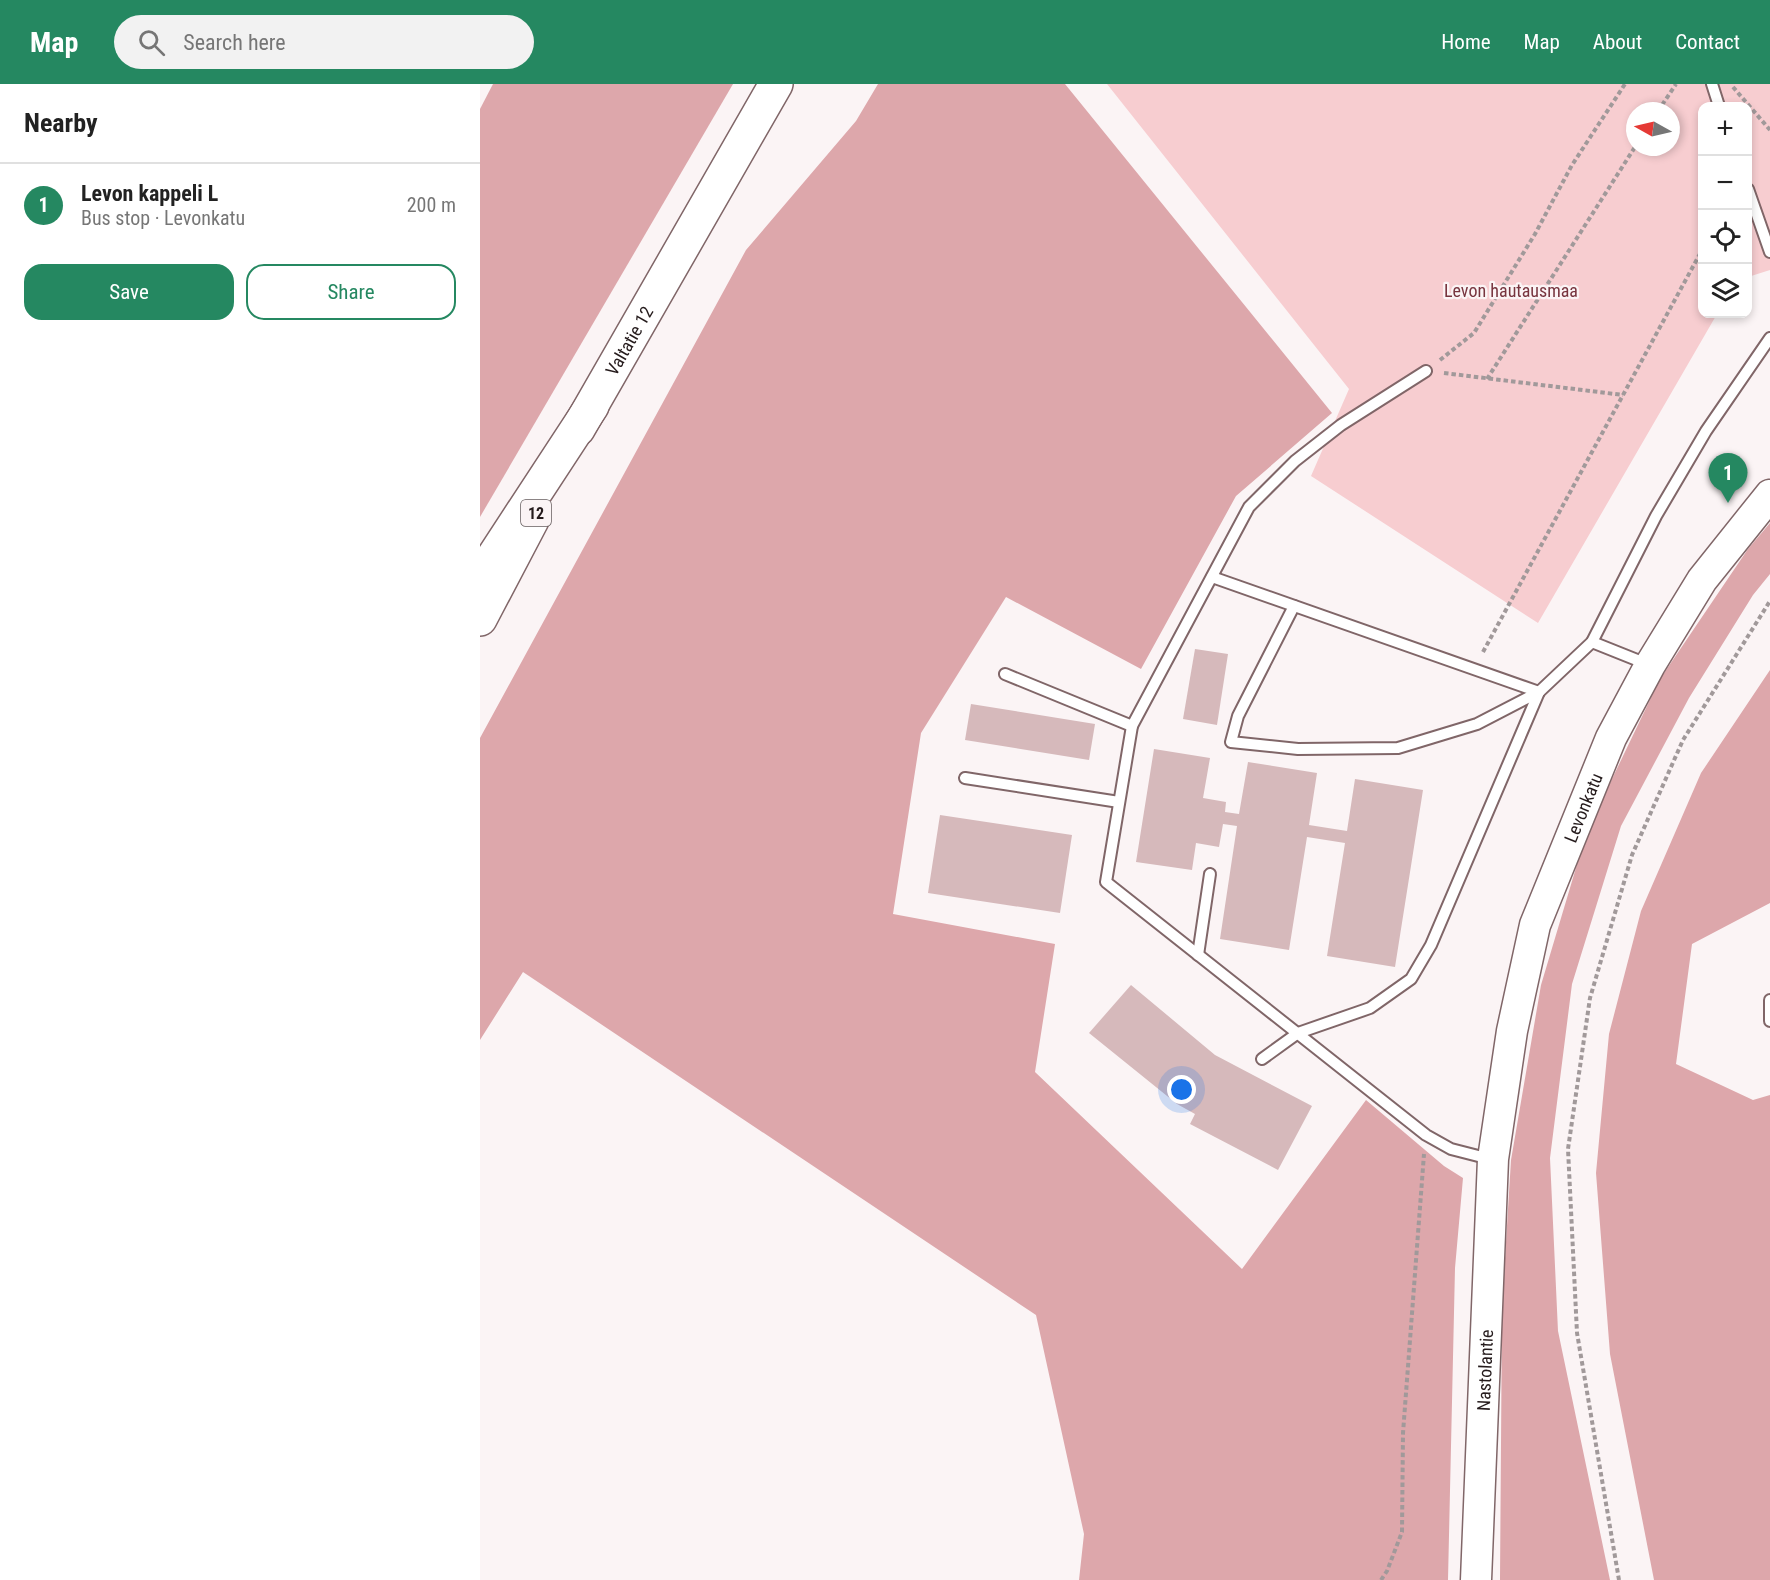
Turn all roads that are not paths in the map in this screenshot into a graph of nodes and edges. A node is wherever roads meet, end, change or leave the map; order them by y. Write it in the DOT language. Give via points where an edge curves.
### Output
graph roads {
  1 [pos="776,84"];
  2 [pos="1712,84"];
  3 [pos="1718,102"];
  4 [pos="1752,200"];
  5 [pos="1770,252"];
  6 [pos="1770,338"];
  7 [pos="1425,371"];
  8 [pos="592,406"];
  9 [pos="1770,495"];
  10 [pos="480,577"];
  11 [pos="1212,577"];
  12 [pos="480,596"];
  13 [pos="1294,606"];
  14 [pos="480,619"];
  15 [pos="1592,642"];
  16 [pos="1650,665"];
  17 [pos="1005,674"];
  18 [pos="1539,692"];
  19 [pos="1132,726"];
  20 [pos="966,778"];
  21 [pos="1119,802"];
  22 [pos="1210,874"];
  23 [pos="1198,955"];
  24 [pos="1770,1000"];
  25 [pos="1770,1021"];
  26 [pos="1298,1033"];
  27 [pos="1262,1059"];
  28 [pos="1493,1159"];
  29 [pos="1476,1580"];
  1 -- 8 [label="highway, Valtatie 12 / 12"];
  2 -- 3 [label="lane"];
  4 -- 5 [label="lane"];
  6 -- 15 [label="lane" via="1706,431 1656,516"];
  7 -- 11 [label="lane" via="1341,425 1295,461 1249,507"];
  8 -- 10 [label="highway, 12"];
  8 -- 12 [label="highway, Valtatie 12 / 12"];
  8 -- 14 [label="highway, 12"];
  9 -- 16 [label="main road, Levonkatu" via="1702,580"];
  11 -- 13 [label="lane"];
  11 -- 19 [label="lane"];
  13 -- 18 [label="lane"];
  13 -- 18 [label="lane" via="1238,716 1231,742 1298,749 1398,748 1477,724"];
  15 -- 16 [label="lane"];
  15 -- 18 [label="lane"];
  16 -- 28 [label="main road, Levonkatu" via="1611,738 1536,925 1512,1031"];
  17 -- 19 [label="lane"];
  18 -- 26 [label="lane" via="1440,925 1411,979 1370,1008"];
  19 -- 21 [label="lane"];
  20 -- 21 [label="lane"];
  21 -- 23 [label="lane" via="1106,882"];
  22 -- 23 [label="lane"];
  23 -- 26 [label="lane"];
  24 -- 25 [label="lane"];
  26 -- 27 [label="lane"];
  26 -- 28 [label="lane" via="1426,1135 1451,1149"];
  28 -- 29 [label="main road, Nastolantie"];
}
